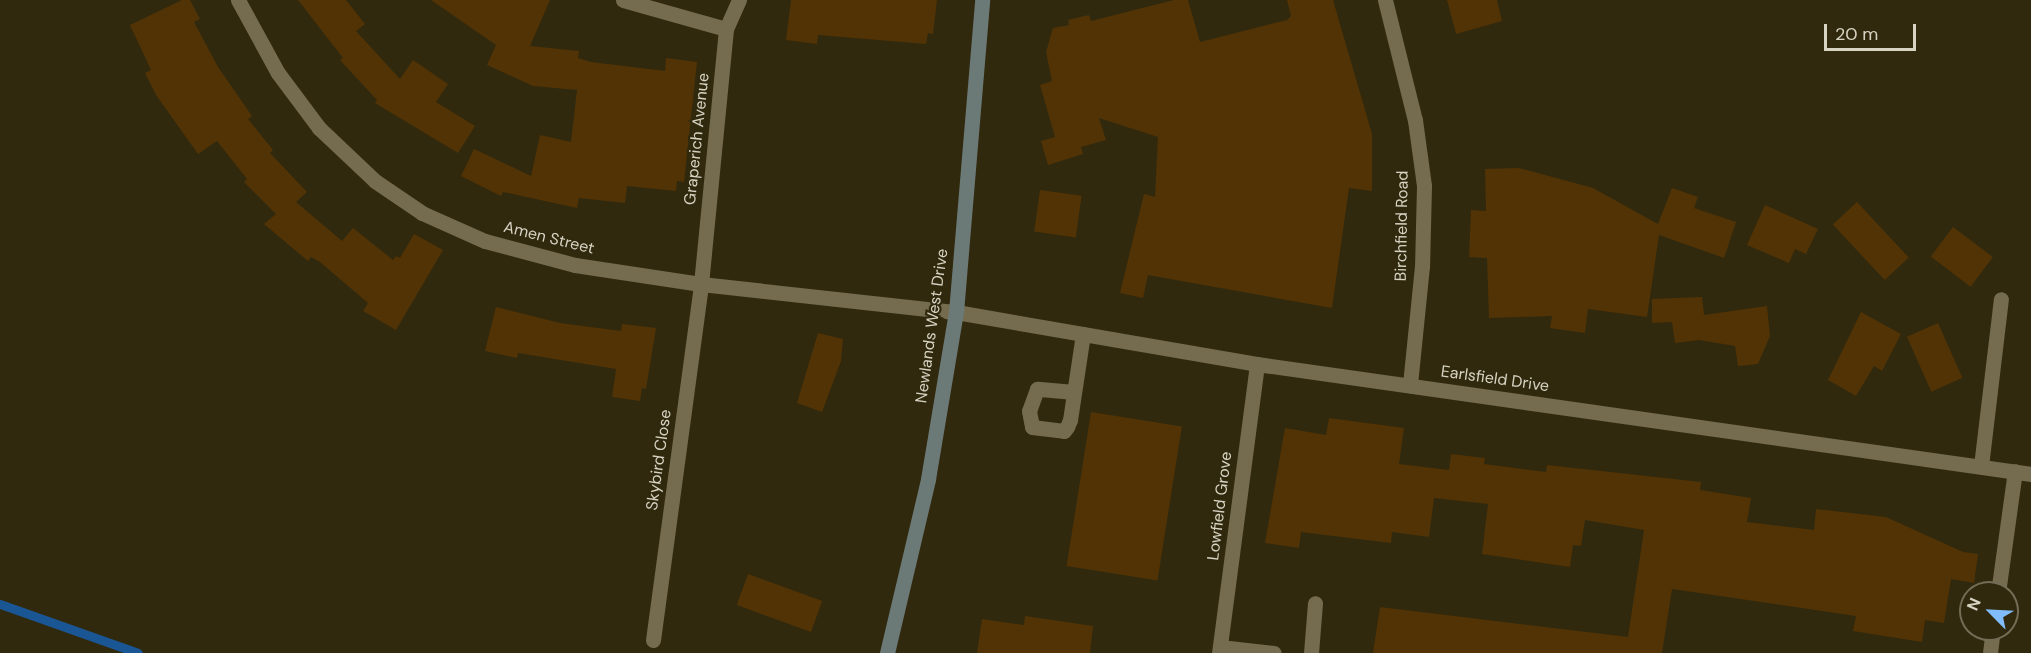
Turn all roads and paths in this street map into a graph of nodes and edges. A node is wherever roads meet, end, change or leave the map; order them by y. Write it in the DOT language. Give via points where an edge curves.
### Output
graph roads {
  1 [pos="238,0"];
  2 [pos="623,0"];
  3 [pos="739,0"];
  4 [pos="982,0"];
  5 [pos="1385,0"];
  6 [pos="726,29"];
  7 [pos="701,285"];
  8 [pos="2001,299"];
  9 [pos="956,312"];
  10 [pos="1083,334"];
  11 [pos="1257,364"];
  12 [pos="1410,385"];
  13 [pos="1074,392"];
  14 [pos="1980,466"];
  15 [pos="2015,471"];
  16 [pos="2031,474"];
  17 [pos="2000,581"];
  18 [pos="1314,603"];
  19 [pos="653,640"];
  20 [pos="1219,650"];
  21 [pos="887,653"];
  22 [pos="1274,653"];
  23 [pos="1311,653"];
  1 -- 7 [label="street, Amen Street" via="278,74 319,128 375,181 422,213 484,241 575,264"];
  2 -- 6 [label="street"];
  3 -- 6 [label="street, Graperich Avenue"];
  4 -- 9 [label="street, Newlands West Drive"];
  5 -- 12 [label="street, Birchfield Road" via="1415,120 1424,186 1422,266"];
  6 -- 7 [label="street, Graperich Avenue"];
  7 -- 9 [label="street, Amen Street"];
  7 -- 19 [label="street, Skybird Close"];
  8 -- 14 [label="street"];
  9 -- 10 [label="street, Earlsfield Drive"];
  9 -- 21 [label="street, Newlands West Drive" via="928,479"];
  10 -- 11 [label="street, Earlsfield Drive"];
  10 -- 13 [label="street"];
  11 -- 12 [label="street, Earlsfield Drive"];
  11 -- 20 [label="street, Lowfield Grove"];
  12 -- 14 [label="street, Earlsfield Drive"];
  14 -- 15 [label="street, Earlsfield Drive"];
  15 -- 16 [label="street, Earlsfield Drive"];
  15 -- 17 [label="street"];
  18 -- 23 [label="street"];
  20 -- 22 [label="street"];
}
